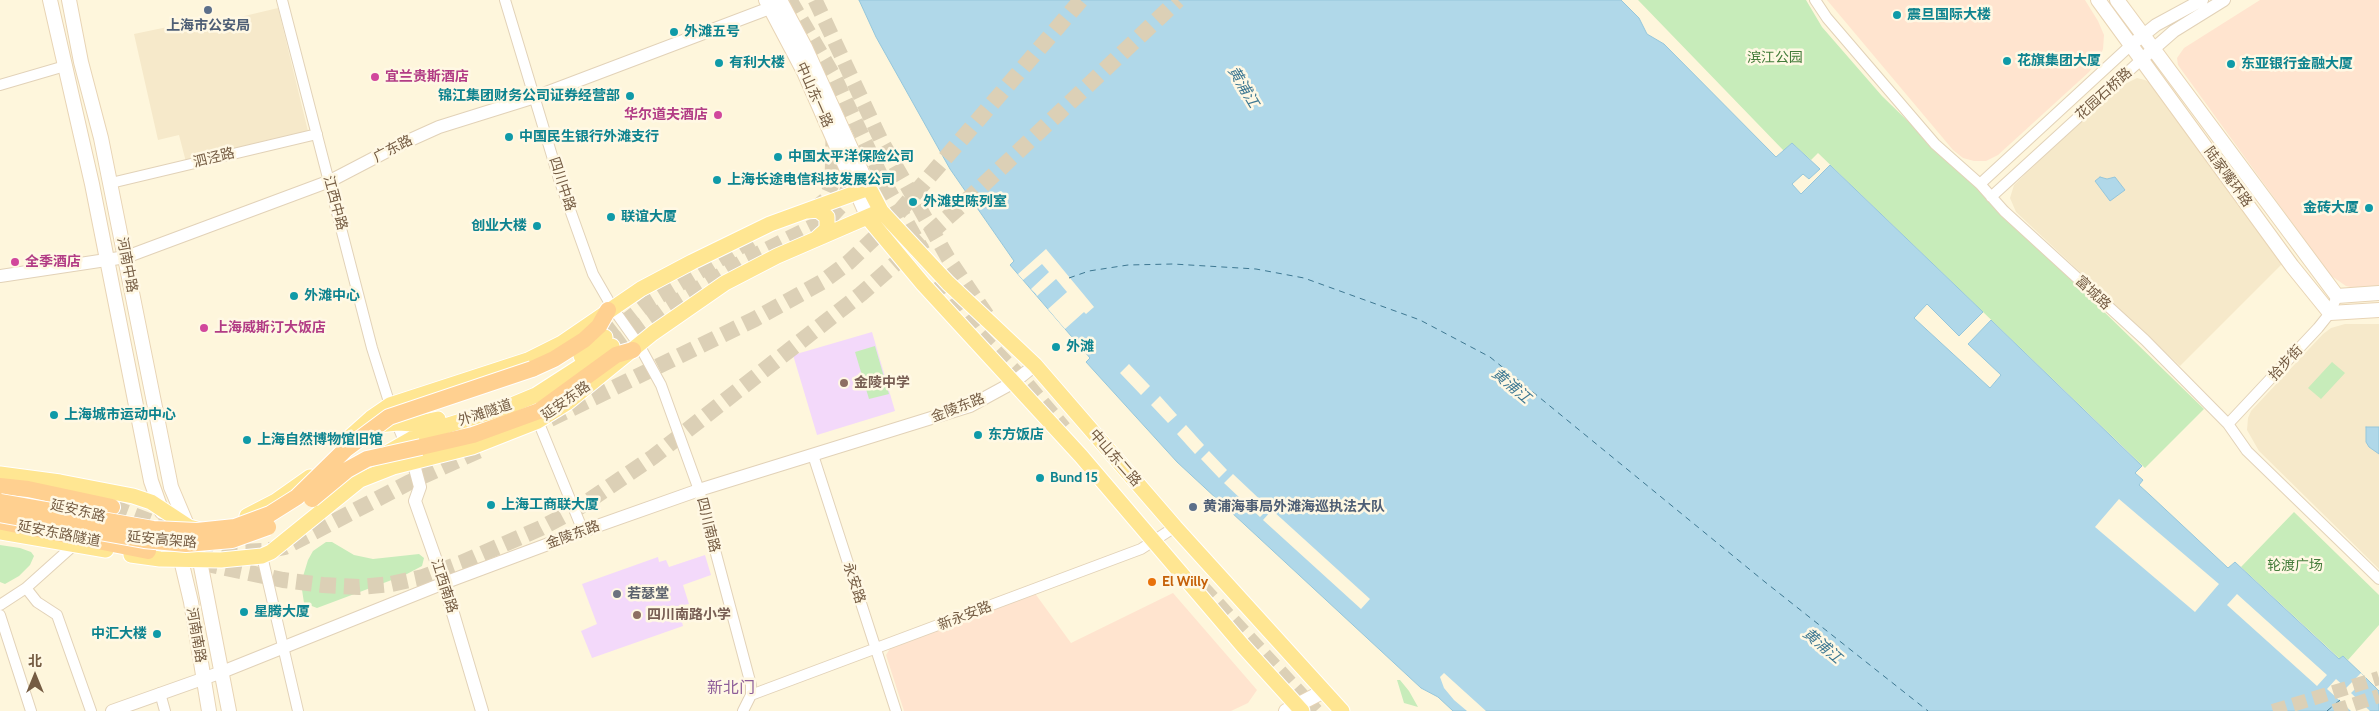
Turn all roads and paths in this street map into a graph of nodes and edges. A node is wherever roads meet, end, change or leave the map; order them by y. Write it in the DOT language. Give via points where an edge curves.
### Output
graph roads {
  1 [pos="50,0"];
  2 [pos="69,0"];
  3 [pos="282,0"];
  4 [pos="505,0"];
  5 [pos="1815,0"];
  6 [pos="2098,0"];
  7 [pos="2117,0"];
  8 [pos="2202,0"];
  9 [pos="2224,0"];
  10 [pos="775,3"];
  11 [pos="2137,40"];
  12 [pos="2154,48"];
  13 [pos="2142,58"];
  14 [pos="65,66"];
  15 [pos="0,85"];
  16 [pos="535,97"];
  17 [pos="317,134"];
  18 [pos="330,181"];
  19 [pos="111,183"];
  20 [pos="1980,184"];
  21 [pos="862,190"];
  22 [pos="1991,197"];
  23 [pos="805,211"];
  24 [pos="874,214"];
  25 [pos="817,238"];
  26 [pos="126,257"];
  27 [pos="107,261"];
  28 [pos="0,276"];
  29 [pos="2379,293"];
  30 [pos="2336,296"];
  31 [pos="610,308"];
  32 [pos="2379,310"];
  33 [pos="2330,313"];
  34 [pos="606,344"];
  35 [pos="636,347"];
  36 [pos="1034,365"];
  37 [pos="533,374"];
  38 [pos="1014,382"];
  39 [pos="390,405"];
  40 [pos="537,412"];
  41 [pos="398,423"];
  42 [pos="2228,424"];
  43 [pos="361,433"];
  44 [pos="413,449"];
  45 [pos="813,455"];
  46 [pos="0,474"];
  47 [pos="360,480"];
  48 [pos="0,486"];
  49 [pos="699,490"];
  50 [pos="0,498"];
  51 [pos="0,502"];
  52 [pos="112,506"];
  53 [pos="160,507"];
  54 [pos="0,514"];
  55 [pos="0,522"];
  56 [pos="190,527"];
  57 [pos="1174,527"];
  58 [pos="583,531"];
  59 [pos="0,532"];
  60 [pos="175,541"];
  61 [pos="1154,542"];
  62 [pos="74,545"];
  63 [pos="148,551"];
  64 [pos="199,556"];
  65 [pos="262,556"];
  66 [pos="181,560"];
  67 [pos="2379,579"];
  68 [pos="444,583"];
  69 [pos="26,588"];
  70 [pos="0,605"];
  71 [pos="0,616"];
  72 [pos="283,648"];
  73 [pos="876,650"];
  74 [pos="222,672"];
  75 [pos="204,679"];
  76 [pos="1324,691"];
  77 [pos="160,693"];
  78 [pos="751,695"];
  79 [pos="1295,709"];
  80 [pos="32,711"];
  81 [pos="91,711"];
  82 [pos="112,711"];
  83 [pos="165,711"];
  84 [pos="209,711"];
  85 [pos="229,711"];
  86 [pos="298,711"];
  87 [pos="482,711"];
  88 [pos="743,711"];
  89 [pos="896,711"];
  90 [pos="1342,711"];
  1 -- 14 [label="main road, 河南中路"];
  2 -- 19 [label="main road, 河南中路"];
  3 -- 17 [label="street, 江西中路"];
  4 -- 16 [label="street, 四川中路"];
  5 -- 20 [label="street, 富城路" via="1935,144"];
  6 -- 11 [label="main road, 陆家嘴环路"];
  7 -- 11 [label="main road, 陆家嘴环路"];
  8 -- 11 [label="street, 花园石桥路"];
  9 -- 12 [label="street, 花园石桥路" via="2174,31"];
  10 -- 16 [label="street, 广东路"];
  10 -- 21 [label="main road, 中山东一路" via="804,72"];
  11 -- 12 [label="main road, 陆家嘴环路"];
  11 -- 13 [label="main road, 陆家嘴环路"];
  11 -- 20 [label="street, 花园石桥路"];
  12 -- 13 [label="street, 花园石桥路"];
  12 -- 30 [label="main road, 陆家嘴环路"];
  13 -- 22 [label="street, 花园石桥路"];
  13 -- 33 [label="main road, 陆家嘴环路"];
  14 -- 15 [label="street"];
  14 -- 27 [label="main road, 河南中路"];
  16 -- 18 [label="street, 广东路" via="420,135"];
  16 -- 31 [label="street, 四川中路" via="559,179 593,274"];
  17 -- 18 [label="street, 江西中路"];
  17 -- 19 [label="street, 泗泾路"];
  18 -- 26 [label="street, 广东路"];
  18 -- 39 [label="street, 江西中路" via="372,348"];
  19 -- 26 [label="main road, 河南中路"];
  20 -- 22 [label="street, 富城路"];
  21 -- 23 [label="main road"];
  21 -- 24 [label="main road"];
  22 -- 42 [label="street, 富城路" via="2144,340"];
  23 -- 25 [label="main road" via="818,210 827,217 827,229"];
  23 -- 31 [label="main road" via="734,240"];
  24 -- 25 [label="main road"];
  24 -- 36 [label="main road, 中山东二路"];
  24 -- 38 [label="main road, 中山东二路" via="916,276"];
  25 -- 35 [label="main road" via="725,283"];
  26 -- 27 [label="street, 广东路"];
  26 -- 56 [label="main road, 河南中路" via="171,487"];
  27 -- 28 [label="street, 广东路"];
  27 -- 53 [label="main road, 河南中路" via="151,481"];
  29 -- 30 [label="main road"];
  30 -- 33 [label="street, 拾步街"];
  31 -- 35 [label="street, 四川中路"];
  31 -- 37 [label="highway" via="599,326 584,340"];
  31 -- 39 [label="main road" via="562,343 528,360"];
  32 -- 33 [label="main road"];
  33 -- 42 [label="street, 拾步街"];
  34 -- 37 [label="highway"];
  34 -- 40 [label="highway"];
  34 -- 41 [label="main road, 外滩隧道" via="518,394 424,423"];
  34 -- 44 [label="main road, 外滩隧道" via="536,395"];
  35 -- 40 [label="highway" via="616,355"];
  35 -- 49 [label="street, 四川南路" via="662,385"];
  36 -- 38 [label="street, 金陵东路"];
  36 -- 57 [label="main road, 中山东二路"];
  37 -- 43 [label="highway, 延安高架路, bridge" via="397,414"];
  38 -- 45 [label="street, 金陵东路" via="970,406"];
  38 -- 61 [label="main road, 中山东二路"];
  39 -- 41 [label="street, 江西南路"];
  39 -- 43 [label="main road" via="371,418"];
  40 -- 44 [label="highway, 延安高架路"];
  40 -- 58 [label="street"];
  41 -- 43 [label="main road, 外滩隧道" via="381,424"];
  41 -- 44 [label="street, 江西南路"];
  42 -- 67 [label="street, 富城路" via="2247,451"];
  43 -- 51 [label="highway, 延安高架路, bridge" via="297,497 270,514 235,527 197,531 153,529"];
  43 -- 56 [label="main road" via="310,477 247,517 223,524"];
  44 -- 47 [label="main road, 延安东路"];
  44 -- 47 [label="main road, 外滩隧道" via="382,456"];
  44 -- 54 [label="highway, 延安高架路, bridge" via="367,458 280,521 232,540 186,544 160,542"];
  44 -- 68 [label="street, 江西南路" via="420,487 415,502"];
  45 -- 49 [label="street, 金陵东路"];
  45 -- 73 [label="street, 永安路"];
  46 -- 53 [label="main road, 延安东路" via="133,496"];
  47 -- 65 [label="main road, 延安东路" via="287,541"];
  48 -- 52 [label="highway"];
  49 -- 58 [label="street, 金陵东路"];
  49 -- 78 [label="street, 四川南路"];
  50 -- 60 [label="main road, 延安东路" via="40,502 143,526"];
  53 -- 56 [label="main road, 延安东路"];
  53 -- 60 [label="main road, 河南中路"];
  55 -- 63 [label="highway, 延安东路隧道"];
  56 -- 64 [label="main road, 河南中路"];
  57 -- 61 [label="street, 新永安路"];
  57 -- 76 [label="main road, 中山东二路"];
  58 -- 68 [label="street, 金陵东路"];
  59 -- 62 [label="main road, 延安东路"];
  60 -- 64 [label="main road, 延安东路"];
  60 -- 66 [label="main road, 河南南路"];
  61 -- 73 [label="street, 新永安路"];
  61 -- 79 [label="main road, 中山东二路"];
  62 -- 66 [label="main road, 延安东路"];
  62 -- 69 [label="street"];
  64 -- 65 [label="main road, 延安东路"];
  64 -- 66 [label="main road, 延安东路"];
  64 -- 74 [label="main road, 河南南路"];
  65 -- 72 [label="street"];
  66 -- 75 [label="main road, 河南南路"];
  68 -- 72 [label="street, 金陵东路"];
  68 -- 87 [label="street, 江西南路"];
  69 -- 70 [label="street"];
  69 -- 81 [label="street" via="37,602 57,616"];
  71 -- 80 [label="street"];
  72 -- 74 [label="street, 金陵东路"];
  72 -- 86 [label="street"];
  73 -- 78 [label="street, 新永安路"];
  73 -- 89 [label="street, 永安路"];
  74 -- 75 [label="street, 金陵东路"];
  74 -- 85 [label="main road, 河南南路"];
  75 -- 77 [label="street, 金陵东路"];
  75 -- 84 [label="main road, 河南南路"];
  76 -- 79 [label="main road"];
  76 -- 90 [label="main road, 中山东二路"];
  77 -- 82 [label="street, 金陵东路"];
  77 -- 83 [label="street"];
  78 -- 88 [label="street"];
}
